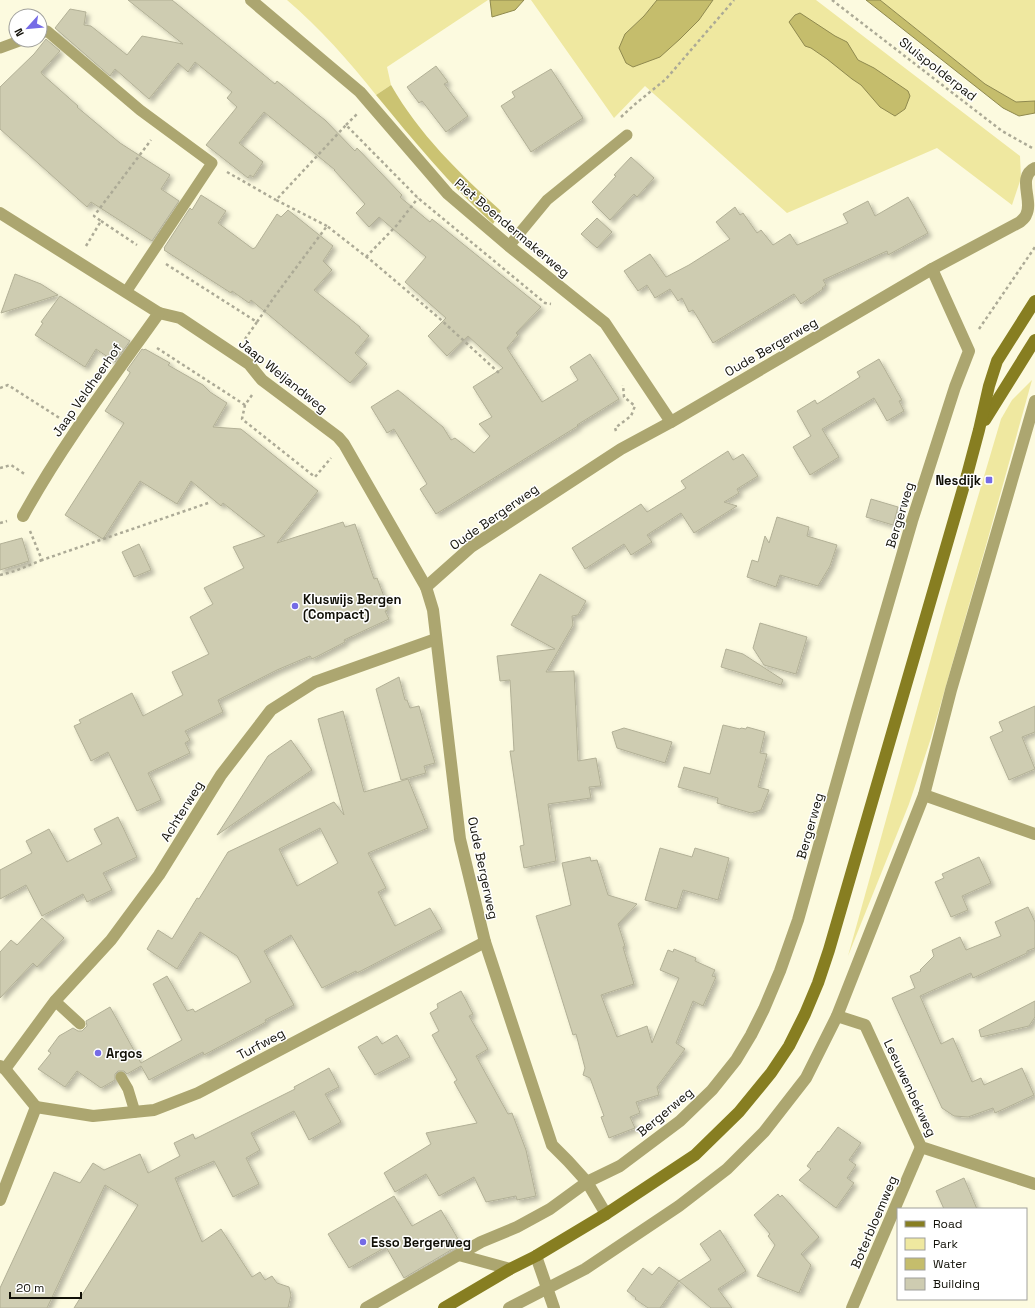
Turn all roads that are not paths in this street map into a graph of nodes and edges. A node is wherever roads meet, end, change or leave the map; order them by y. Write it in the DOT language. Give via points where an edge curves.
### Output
graph roads {
  1 [pos="251,0"];
  2 [pos="48,32"];
  3 [pos="627,135"];
  4 [pos="1035,168"];
  5 [pos="0,213"];
  6 [pos="509,246"];
  7 [pos="932,269"];
  8 [pos="126,292"];
  9 [pos="1035,301"];
  10 [pos="159,313"];
  11 [pos="1035,340"];
  12 [pos="1035,401"];
  13 [pos="670,422"];
  14 [pos="979,430"];
  15 [pos="23,516"];
  16 [pos="426,587"];
  17 [pos="436,639"];
  18 [pos="924,795"];
  19 [pos="1035,834"];
  20 [pos="485,942"];
  21 [pos="54,1001"];
  22 [pos="837,1016"];
  23 [pos="80,1024"];
  24 [pos="3,1067"];
  25 [pos="121,1077"];
  26 [pos="36,1107"];
  27 [pos="136,1112"];
  28 [pos="921,1147"];
  29 [pos="587,1182"];
  30 [pos="1035,1184"];
  31 [pos="0,1200"];
  32 [pos="606,1214"];
  33 [pos="459,1255"];
  34 [pos="536,1256"];
  35 [pos="510,1269"];
  36 [pos="548,1288"];
  37 [pos="366,1308"];
  38 [pos="444,1308"];
  39 [pos="509,1308"];
  40 [pos="554,1308"];
  41 [pos="852,1308"];
  1 -- 6 [label="street, Piet Boendermakerweg" via="360,92 448,194"];
  2 -- 8 [label="lane" via="140,110 212,163"];
  3 -- 6 [label="lane" via="547,200"];
  4 -- 7 [label="street, Oude Bergerweg" via="1028,173 1026,180 1026,216 1014,226"];
  5 -- 8 [label="street, Jaap Weijandweg"];
  6 -- 13 [label="street, Piet Boendermakerweg" via="605,323"];
  7 -- 13 [label="street, Oude Bergerweg"];
  7 -- 29 [label="street, Bergerweg" via="969,351 912,521 798,920 780,971 751,1035 736,1060 712,1090 680,1121 642,1150 620,1166"];
  8 -- 10 [label="street, Jaap Weijandweg"];
  9 -- 14 [label="main road" via="997,361"];
  10 -- 15 [label="street, Jaap Veldheerhof" via="77,429"];
  10 -- 16 [label="street, Jaap Weijandweg" via="180,318 249,364 262,380 338,436"];
  11 -- 14 [label="main road"];
  12 -- 18 [label="street" via="951,690"];
  13 -- 16 [label="street, Oude Bergerweg" via="621,449 471,547"];
  14 -- 32 [label="main road" via="829,950 805,1014 772,1072 724,1128 695,1155"];
  16 -- 17 [label="street, Oude Bergerweg" via="433,610"];
  17 -- 20 [label="street, Oude Bergerweg" via="460,839"];
  17 -- 21 [label="street, Achterweg" via="315,682 272,710 221,774 154,881 111,940"];
  18 -- 19 [label="street"];
  18 -- 22 [label="street"];
  20 -- 27 [label="street, Turfweg" via="198,1093 154,1110"];
  20 -- 29 [label="street, Oude Bergerweg" via="552,1145"];
  21 -- 23 [label="lane"];
  21 -- 24 [label="street, Achterweg"];
  22 -- 28 [label="street, Leeuwenbekweg" via="865,1025"];
  22 -- 36 [label="street" via="806,1078 758,1138 727,1169 679,1206 585,1269"];
  24 -- 26 [label="street"];
  25 -- 27 [label="lane"];
  26 -- 27 [label="street, Turfweg" via="93,1116"];
  26 -- 31 [label="street"];
  28 -- 30 [label="street, Leeuwenbekweg"];
  28 -- 41 [label="street, Boterbloemweg"];
  29 -- 32 [label="street, Oude Bergerweg"];
  29 -- 33 [label="street, Bergerweg" via="550,1209"];
  32 -- 34 [label="main road"];
  33 -- 35 [label="street"];
  33 -- 37 [label="street, Bergerweg"];
  34 -- 35 [label="main road"];
  34 -- 36 [label="street"];
  35 -- 38 [label="main road"];
  36 -- 39 [label="street"];
  36 -- 40 [label="street"];
}
